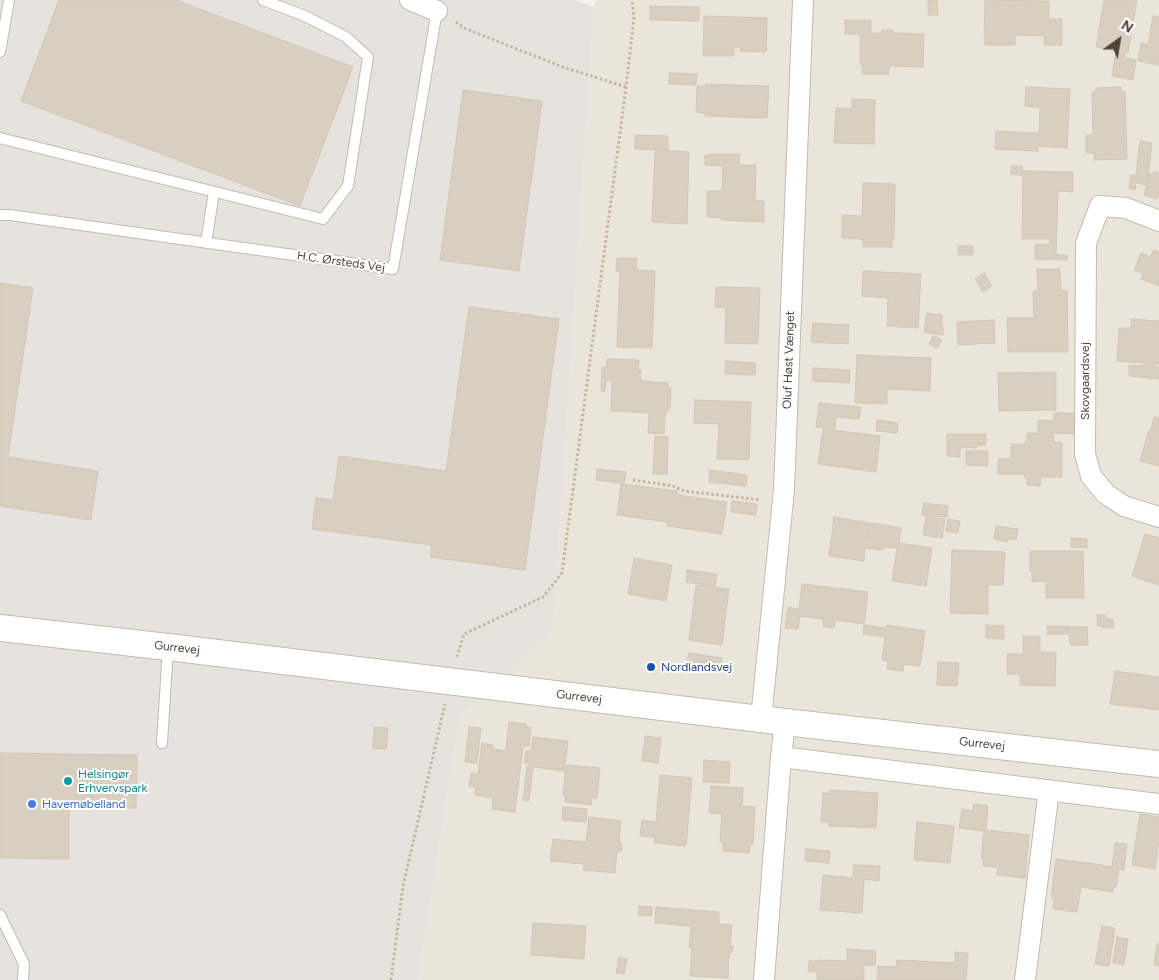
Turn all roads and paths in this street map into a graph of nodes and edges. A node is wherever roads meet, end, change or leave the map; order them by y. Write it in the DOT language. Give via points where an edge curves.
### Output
graph roads {
  1 [pos="9,0"];
  2 [pos="263,0"];
  3 [pos="410,0"];
  4 [pos="632,0"];
  5 [pos="803,0"];
  6 [pos="438,11"];
  7 [pos="0,52"];
  8 [pos="626,87"];
  9 [pos="0,138"];
  10 [pos="214,192"];
  11 [pos="0,215"];
  12 [pos="1159,221"];
  13 [pos="206,242"];
  14 [pos="633,480"];
  15 [pos="782,502"];
  16 [pos="1159,517"];
  17 [pos="0,628"];
  18 [pos="168,647"];
  19 [pos="449,682"];
  20 [pos="773,720"];
  21 [pos="162,743"];
  22 [pos="781,757"];
  23 [pos="1159,764"];
  24 [pos="1049,790"];
  25 [pos="1159,804"];
  26 [pos="0,914"];
  27 [pos="24,980"];
  28 [pos="391,980"];
  29 [pos="764,980"];
  30 [pos="1025,980"];
  1 -- 7 [label="lane"];
  2 -- 10 [label="lane" via="346,36 368,57 348,186 323,220"];
  3 -- 6 [label="street"];
  4 -- 8 [label="path" via="634,17"];
  5 -- 15 [label="street, Oluf Høst Vænget"];
  6 -- 8 [label="path" via="464,28 560,66"];
  6 -- 13 [label="lane, H.C. Ørsteds Vej" via="393,269"];
  8 -- 19 [label="path" via="562,573 543,598 464,634"];
  9 -- 10 [label="lane"];
  10 -- 13 [label="lane"];
  11 -- 13 [label="lane, H.C. Ørsteds Vej"];
  12 -- 16 [label="street, Skovgaardsvej" via="1126,208 1100,206 1086,243 1084,454 1091,476 1106,494 1124,506"];
  14 -- 15 [label="path" via="673,486 684,491"];
  15 -- 20 [label="street, Oluf Høst Vænget"];
  17 -- 18 [label="street, Gurrevej"];
  18 -- 19 [label="street, Gurrevej"];
  18 -- 21 [label="lane"];
  19 -- 20 [label="street, Gurrevej"];
  19 -- 28 [label="path" via="403,886"];
  20 -- 22 [label="street"];
  20 -- 23 [label="street, Gurrevej"];
  22 -- 24 [label="street"];
  22 -- 29 [label="street"];
  24 -- 25 [label="street"];
  24 -- 30 [label="street"];
  26 -- 27 [label="lane" via="24,964"];
}
